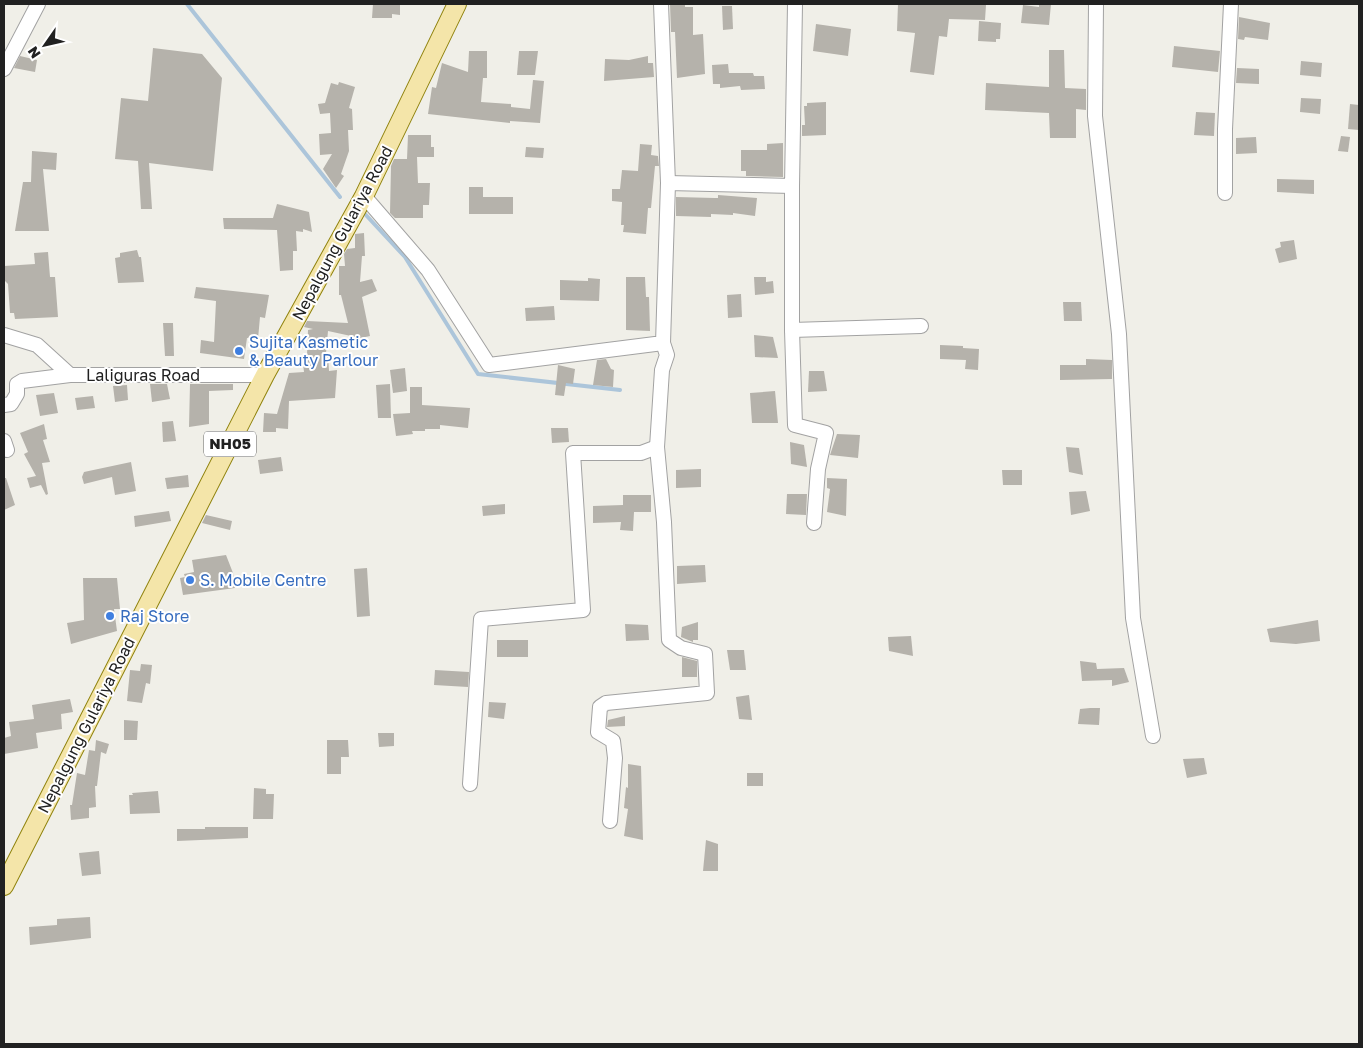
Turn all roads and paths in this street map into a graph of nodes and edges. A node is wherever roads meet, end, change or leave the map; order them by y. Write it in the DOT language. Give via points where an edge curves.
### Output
graph roads {
  1 [pos="38,4"];
  2 [pos="457,4"];
  3 [pos="661,4"];
  4 [pos="795,4"];
  5 [pos="1096,4"];
  6 [pos="1230,4"];
  7 [pos="4,69"];
  8 [pos="668,183"];
  9 [pos="792,186"];
  10 [pos="1225,193"];
  11 [pos="364,196"];
  12 [pos="921,326"];
  13 [pos="792,330"];
  14 [pos="4,335"];
  15 [pos="663,343"];
  16 [pos="265,374"];
  17 [pos="70,375"];
  18 [pos="4,405"];
  19 [pos="657,446"];
  20 [pos="814,523"];
  21 [pos="1153,736"];
  22 [pos="470,784"];
  23 [pos="610,821"];
  24 [pos="4,886"];
  1 -- 7 [label="street"];
  2 -- 11 [label="main road, Nepalgung Gulariya Road / NH05"];
  3 -- 8 [label="street"];
  4 -- 9 [label="street"];
  5 -- 21 [label="street" via="1096,116 1119,334 1133,618"];
  6 -- 10 [label="street"];
  8 -- 9 [label="street"];
  8 -- 15 [label="street"];
  9 -- 13 [label="street"];
  11 -- 15 [label="street" via="428,270 489,365"];
  11 -- 16 [label="main road, Nepalgung Gulariya Road / NH05"];
  12 -- 13 [label="street"];
  13 -- 20 [label="street" via="795,424 826,433 818,469"];
  14 -- 17 [label="street, Laliguras Road" via="37,345"];
  15 -- 19 [label="street" via="667,356 662,370"];
  16 -- 17 [label="street, Laliguras Road"];
  16 -- 24 [label="main road, Nepalgung Gulariya Road / NH05"];
  17 -- 18 [label="street" via="22,381 17,384 17,394 11,404"];
  19 -- 22 [label="street" via="641,453 572,453 583,610 481,618"];
  19 -- 23 [label="street" via="669,640 681,648 705,654 707,693 600,706 598,732 613,741"];
}
